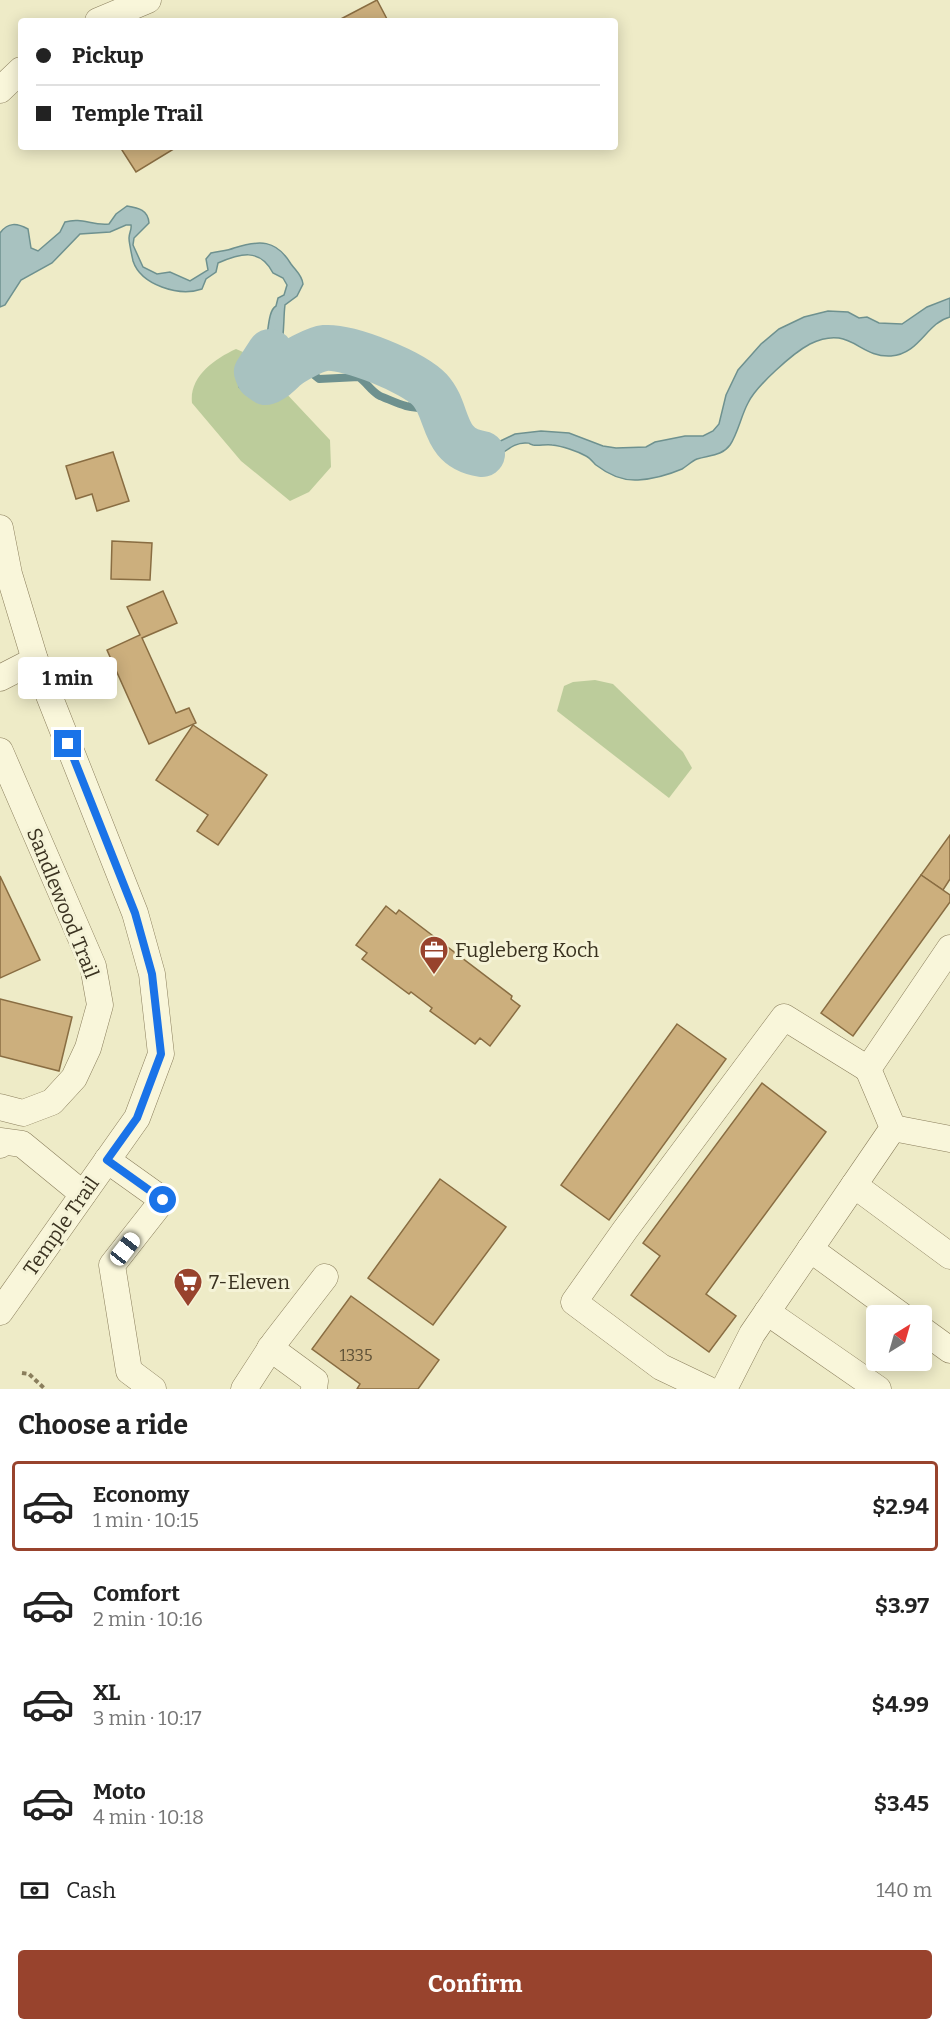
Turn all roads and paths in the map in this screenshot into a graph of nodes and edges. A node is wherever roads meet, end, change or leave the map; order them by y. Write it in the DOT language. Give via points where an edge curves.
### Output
graph roads {
  1 [pos="148,0"];
  2 [pos="105,18"];
  3 [pos="18,73"];
  4 [pos="0,90"];
  5 [pos="0,528"];
  6 [pos="35,660"];
  7 [pos="0,678"];
  8 [pos="0,751"];
  9 [pos="950,948"];
  10 [pos="868,1069"];
  11 [pos="0,1107"];
  12 [pos="893,1128"];
  13 [pos="950,1139"];
  14 [pos="0,1145"];
  15 [pos="107,1160"];
  16 [pos="854,1185"];
  17 [pos="83,1194"];
  18 [pos="810,1249"];
  19 [pos="950,1256"];
  20 [pos="325,1277"];
  21 [pos="887,1305"];
  22 [pos="767,1311"];
  23 [pos="0,1312"];
  24 [pos="932,1337"];
  25 [pos="270,1348"];
  26 [pos="950,1350"];
  27 [pos="22,1373"];
  28 [pos="45,1389"];
  29 [pos="153,1389"];
  30 [pos="244,1389"];
  31 [pos="314,1389"];
  32 [pos="707,1389"];
  33 [pos="724,1389"];
  34 [pos="878,1389"];
  1 -- 2 [label="street"];
  3 -- 4 [label="street"];
  5 -- 6 [label="street, Temple Trail" via="9,574"];
  6 -- 7 [label="street"];
  6 -- 15 [label="street, Temple Trail" via="135,913 152,974 161,1054 137,1118"];
  8 -- 11 [label="street, Sandlewood Trail" via="93,966 100,1005 88,1048 74,1078 52,1102 23,1113"];
  9 -- 10 [label="street"];
  10 -- 12 [label="street"];
  10 -- 32 [label="street" via="784,1017 574,1302 661,1367"];
  12 -- 13 [label="street"];
  12 -- 16 [label="street"];
  14 -- 17 [label="street" via="0,1141 22,1144"];
  15 -- 17 [label="street, Temple Trail"];
  15 -- 29 [label="street" via="163,1200 112,1265 129,1371"];
  16 -- 18 [label="street"];
  16 -- 19 [label="street"];
  17 -- 23 [label="street, Temple Trail"];
  18 -- 21 [label="street"];
  18 -- 22 [label="street"];
  20 -- 25 [label="street"];
  22 -- 33 [label="street"];
  22 -- 34 [label="street"];
  24 -- 26 [label="street"];
  25 -- 30 [label="street"];
  25 -- 31 [label="street" via="315,1381"];
  27 -- 28 [label="path" via="29,1374"];
}
